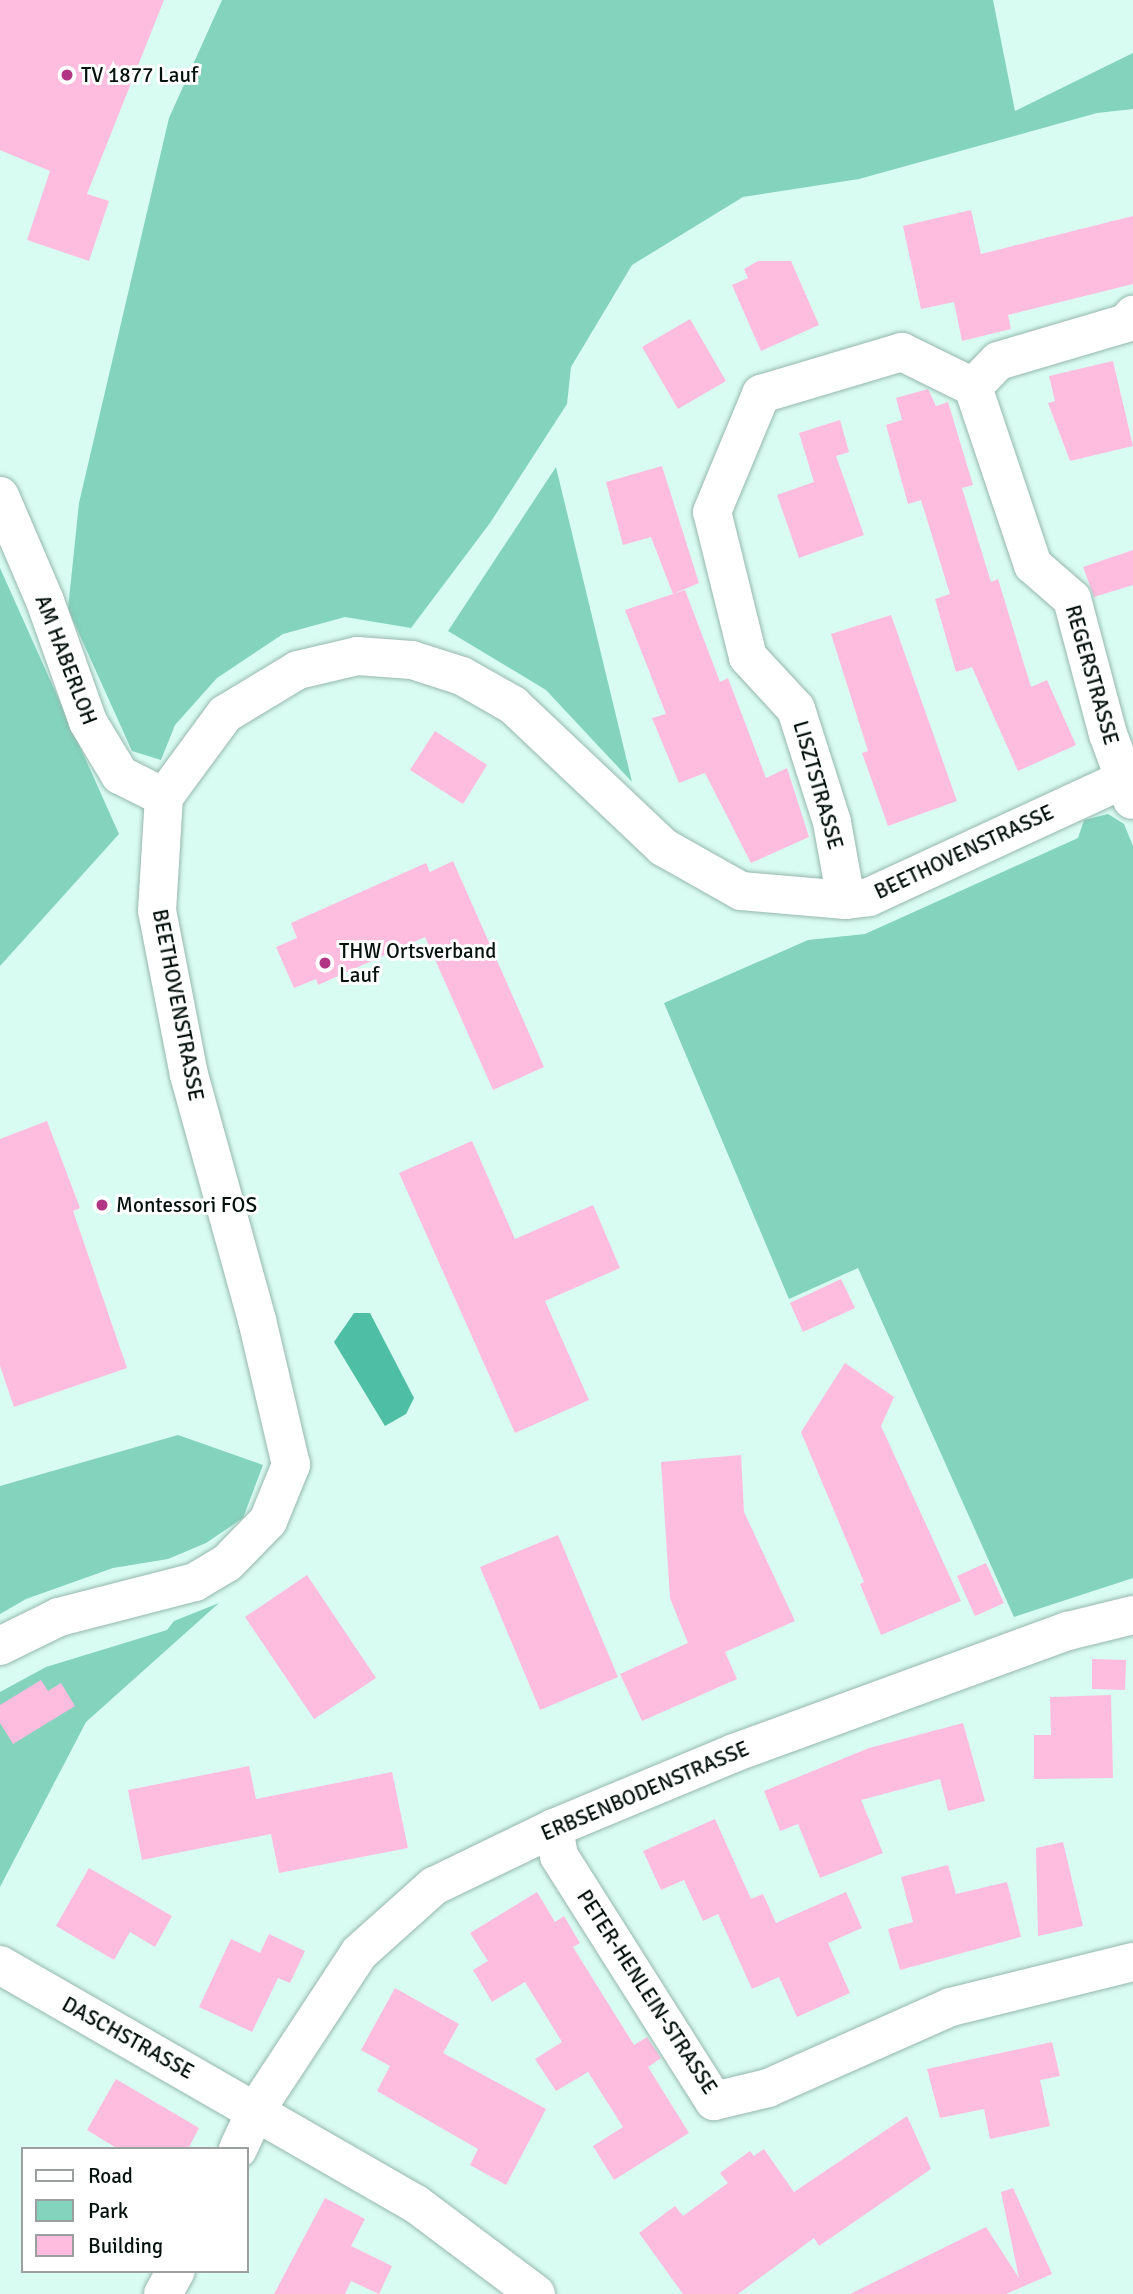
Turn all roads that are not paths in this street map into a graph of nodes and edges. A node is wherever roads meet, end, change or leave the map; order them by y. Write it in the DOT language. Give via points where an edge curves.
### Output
graph roads {
  1 [pos="1133,315"];
  2 [pos="973,387"];
  3 [pos="0,496"];
  4 [pos="1130,785"];
  5 [pos="164,797"];
  6 [pos="846,900"];
  7 [pos="1133,1615"];
  8 [pos="0,1646"];
  9 [pos="554,1828"];
  10 [pos="1133,1962"];
  11 [pos="0,1965"];
  12 [pos="256,2110"];
  13 [pos="239,2147"];
  14 [pos="175,2273"];
  15 [pos="163,2294"];
  16 [pos="536,2294"];
  1 -- 2 [label="street" via="1126,323 998,361"];
  2 -- 4 [label="street, REGERSTRASSE" via="1033,565 1072,599"];
  2 -- 6 [label="street, LISZTSTRASSE" via="902,352 761,394 712,512 748,657 796,709 832,822"];
  3 -- 5 [label="street, AM HABERLOH" via="45,601 88,722 120,775"];
  4 -- 6 [label="street, BEETHOVENSTRASSE" via="869,897"];
  5 -- 6 [label="street, BEETHOVENSTRASSE" via="225,714 298,670 357,656 411,660 462,676 513,705 663,847 741,891"];
  5 -- 8 [label="street, BEETHOVENSTRASSE" via="160,924 189,1075 257,1320 291,1465 268,1521 227,1563 195,1581 59,1616"];
  7 -- 9 [label="street, ERBSENBODENSTRASSE" via="1068,1631 988,1659 734,1753"];
  9 -- 10 [label="street, PETER-HENLEIN-STRASSE" via="559,1856 714,2101 768,2088 951,2007"];
  9 -- 12 [label="street, ERBSENBODENSTRASSE" via="434,1886 359,1953"];
  11 -- 12 [label="street, DASCHSTRASSE"];
  12 -- 13 [label="street, ERBSENBODENSTRASSE"];
  12 -- 16 [label="street, DASCHSTRASSE" via="416,2204"];
  14 -- 15 [label="street"];
}
